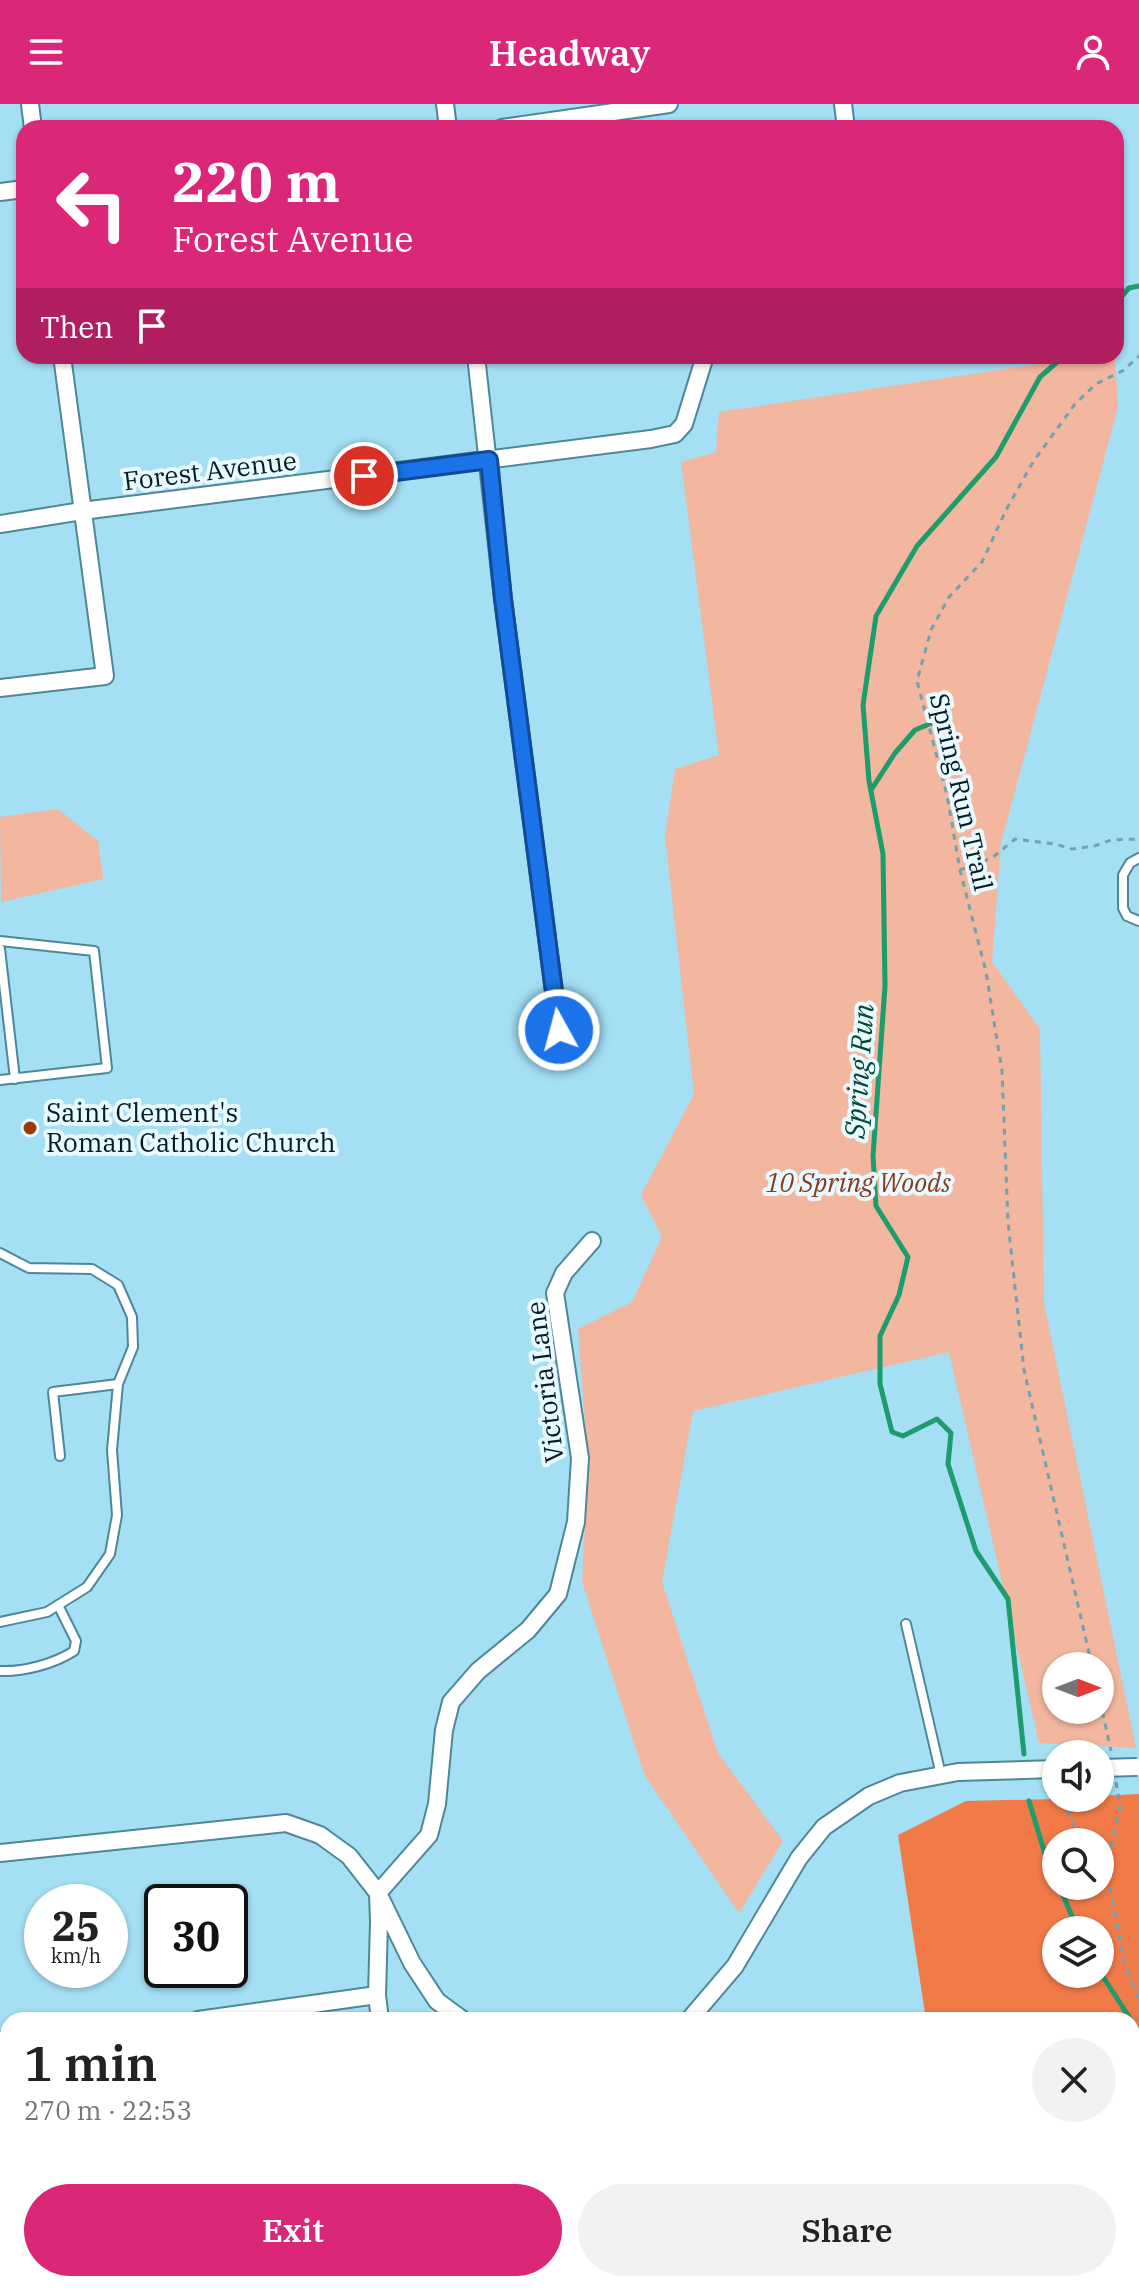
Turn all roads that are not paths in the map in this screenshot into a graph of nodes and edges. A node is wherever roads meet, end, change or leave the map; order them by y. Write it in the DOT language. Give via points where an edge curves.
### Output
graph roads {
  1 [pos="669,104"];
  2 [pos="558,120"];
  3 [pos="63,364"];
  4 [pos="477,364"];
  5 [pos="703,364"];
  6 [pos="489,460"];
  7 [pos="82,511"];
  8 [pos="0,524"];
  9 [pos="0,688"];
  10 [pos="1139,858"];
  11 [pos="1139,921"];
  12 [pos="0,941"];
  13 [pos="0,949"];
  14 [pos="3,1003"];
  15 [pos="559,1030"];
  16 [pos="15,1079"];
  17 [pos="0,1080"];
  18 [pos="592,1241"];
  19 [pos="0,1253"];
  20 [pos="118,1384"];
  21 [pos="60,1456"];
  22 [pos="58,1605"];
  23 [pos="0,1622"];
  24 [pos="906,1624"];
  25 [pos="0,1671"];
  26 [pos="1138,1767"];
  27 [pos="1114,1768"];
  28 [pos="1042,1769"];
  29 [pos="941,1775"];
  30 [pos="0,1853"];
  31 [pos="378,1893"];
  32 [pos="377,1995"];
  33 [pos="255,2012"];
  34 [pos="379,2012"];
  35 [pos="452,2012"];
  36 [pos="696,2012"];
  1 -- 2 [label="street"];
  3 -- 7 [label="street"];
  4 -- 6 [label="street"];
  5 -- 6 [label="street, Forest Avenue" via="684,424 675,434"];
  6 -- 7 [label="street, Forest Avenue"];
  6 -- 15 [label="street"];
  7 -- 8 [label="street, Forest Avenue"];
  7 -- 9 [label="street" via="105,676"];
  10 -- 11 [label="lane" via="1123,875 1123,908"];
  12 -- 16 [label="lane" via="94,951 107,1068"];
  13 -- 14 [label="lane"];
  14 -- 16 [label="lane"];
  16 -- 17 [label="lane"];
  18 -- 31 [label="street, Victoria Lane" via="564,1273 555,1293 580,1458 576,1522 558,1594 528,1630 478,1671 451,1702 429,1835"];
  19 -- 20 [label="lane" via="29,1268 92,1269 118,1285 132,1317 133,1347"];
  20 -- 21 [label="lane" via="53,1392"];
  20 -- 22 [label="lane" via="112,1450 117,1515 110,1554 87,1587"];
  22 -- 23 [label="lane"];
  22 -- 25 [label="lane" via="76,1641 74,1651 27,1668"];
  24 -- 29 [label="lane"];
  26 -- 27 [label="street, bridge"];
  28 -- 29 [label="street"];
  29 -- 36 [label="street" via="869,1796 824,1827 799,1858 735,1966"];
  30 -- 31 [label="street" via="286,1823 320,1835 349,1856"];
  31 -- 32 [label="street"];
  31 -- 35 [label="street" via="412,1963 437,2001"];
  32 -- 33 [label="street"];
  32 -- 34 [label="street"];
}
